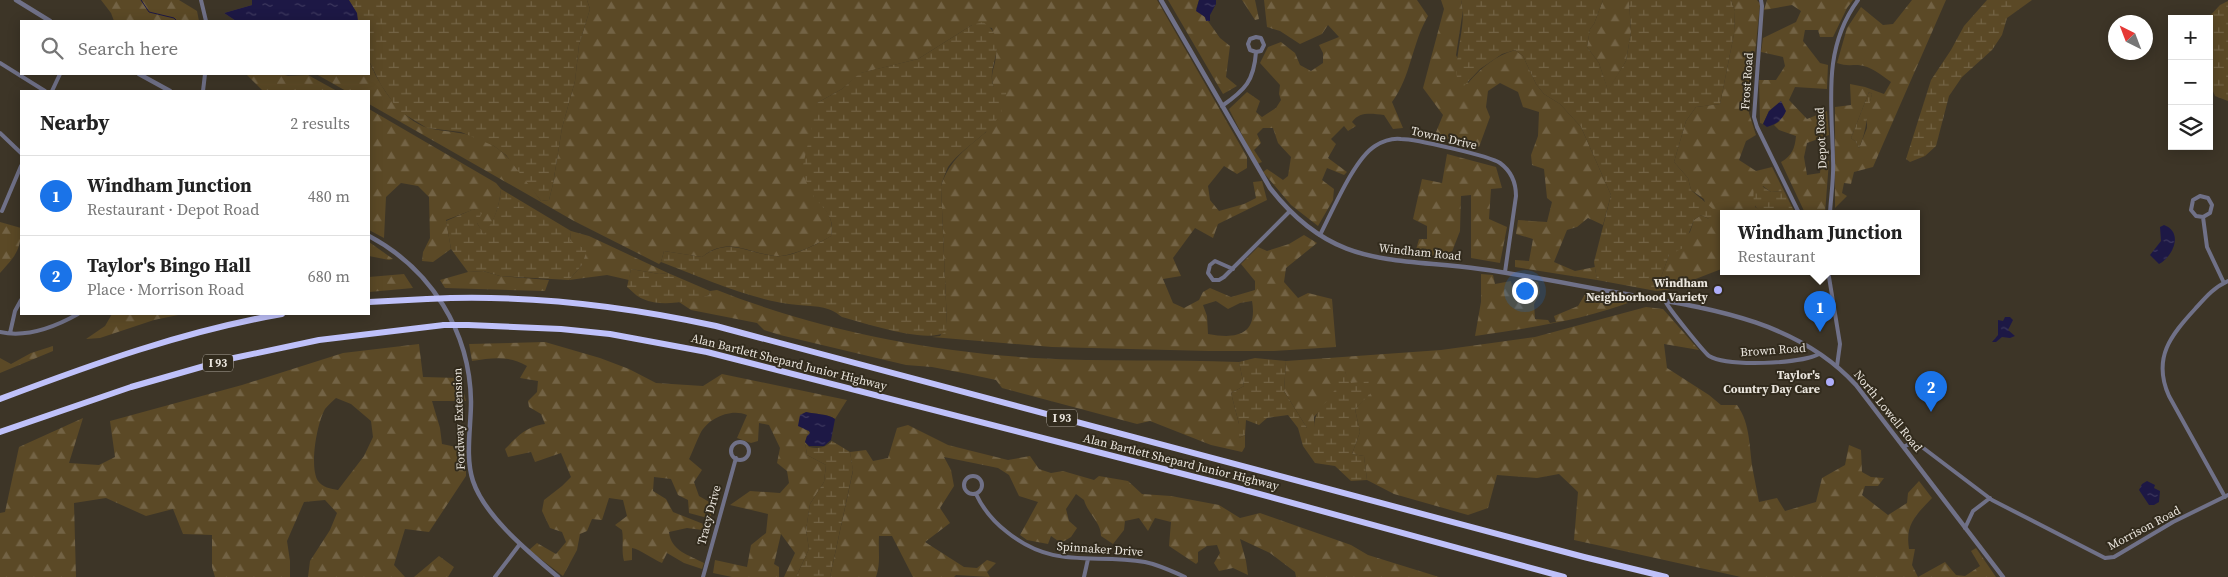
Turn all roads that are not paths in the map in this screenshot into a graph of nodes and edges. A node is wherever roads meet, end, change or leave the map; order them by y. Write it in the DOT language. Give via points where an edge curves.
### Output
graph roads {
  1 [pos="16,0"];
  2 [pos="201,0"];
  3 [pos="1161,0"];
  4 [pos="1761,0"];
  5 [pos="1858,0"];
  6 [pos="48,20"];
  7 [pos="206,20"];
  8 [pos="1256,52"];
  9 [pos="0,63"];
  10 [pos="60,75"];
  11 [pos="141,75"];
  12 [pos="205,75"];
  13 [pos="43,90"];
  14 [pos="52,90"];
  15 [pos="168,90"];
  16 [pos="202,90"];
  17 [pos="1222,106"];
  18 [pos="0,133"];
  19 [pos="20,152"];
  20 [pos="20,168"];
  21 [pos="1798,210"];
  22 [pos="1830,210"];
  23 [pos="2,211"];
  24 [pos="1289,212"];
  25 [pos="2203,218"];
  26 [pos="1320,236"];
  27 [pos="370,237"];
  28 [pos="1233,268"];
  29 [pos="1505,272"];
  30 [pos="1829,275"];
  31 [pos="2226,282"];
  32 [pos="1627,294"];
  33 [pos="20,302"];
  34 [pos="370,302"];
  35 [pos="1666,302"];
  36 [pos="76,315"];
  37 [pos="277,315"];
  38 [pos="0,332"];
  39 [pos="10,334"];
  40 [pos="1819,354"];
  41 [pos="1837,366"];
  42 [pos="0,399"];
  43 [pos="0,432"];
  44 [pos="1905,446"];
  45 [pos="736,458"];
  46 [pos="976,494"];
  47 [pos="2227,496"];
  48 [pos="1990,498"];
  49 [pos="1965,528"];
  50 [pos="520,544"];
  51 [pos="1088,559"];
  52 [pos="495,577"];
  53 [pos="558,577"];
  54 [pos="703,577"];
  55 [pos="1084,577"];
  56 [pos="1184,577"];
  57 [pos="1564,577"];
  58 [pos="1666,577"];
  59 [pos="2003,577"];
  1 -- 6 [label="street"];
  2 -- 7 [label="street"];
  3 -- 17 [label="street, Windham Road"];
  4 -- 21 [label="street, Frost Road" via="1754,117"];
  5 -- 22 [label="street, Depot Road" via="1841,30 1834,62 1829,100 1834,173"];
  8 -- 8 [label="street" via="1261,51 1264,45 1256,36 1248,45"];
  8 -- 17 [label="street" via="1248,84"];
  9 -- 13 [label="street"];
  10 -- 14 [label="street"];
  11 -- 15 [label="street"];
  12 -- 16 [label="street"];
  17 -- 24 [label="street, Windham Road" via="1263,177"];
  18 -- 19 [label="street"];
  20 -- 23 [label="street"];
  24 -- 26 [label="street, Windham Road"];
  24 -- 28 [label="street"];
  25 -- 25 [label="street" via="2210,213 2212,205 2208,198 2200,196 2193,200 2190,208 2196,216"];
  25 -- 31 [label="street" via="2207,247"];
  26 -- 29 [label="street, Windham Road" via="1379,258"];
  26 -- 29 [label="street, Towne Drive" via="1365,154 1384,141 1408,139 1491,159 1508,171 1516,193"];
  27 -- 50 [label="street, Fordway Extension" via="415,269 449,313 470,378 472,480 483,501"];
  28 -- 28 [label="street" via="1215,261 1210,264 1208,273 1213,280 1219,280"];
  29 -- 32 [label="street, Windham Road"];
  30 -- 41 [label="street" via="1840,344"];
  31 -- 47 [label="street" via="2209,294 2173,334 2166,348 2163,370 2171,400"];
  32 -- 35 [label="street, North Lowell Road"];
  33 -- 39 [label="street"];
  34 -- 58 [label="highway, Alan Bartlett Shepard Junior Highway / I 93, bridge" via="507,298 582,304 716,326"];
  35 -- 40 [label="street, North Lowell Road" via="1750,320"];
  35 -- 40 [label="street, Brown Road" via="1702,350 1715,358 1746,363 1806,359"];
  36 -- 39 [label="street" via="39,330"];
  37 -- 42 [label="highway" via="155,344"];
  38 -- 39 [label="street"];
  40 -- 41 [label="street, North Lowell Road"];
  41 -- 44 [label="street, North Lowell Road" via="1868,398"];
  43 -- 57 [label="highway, Alan Bartlett Shepard Junior Highway / I 93, bridge" via="229,360 319,340 444,325 562,329 610,334 707,352 1230,486"];
  44 -- 48 [label="street, Morrison Road" via="1910,444 1922,448"];
  44 -- 49 [label="street, North Lowell Road"];
  45 -- 45 [label="street, Tracy Drive" via="732,454 732,446 745,443 749,454 743,459"];
  45 -- 54 [label="street, Tracy Drive"];
  46 -- 46 [label="street, Spinnaker Drive" via="968,494 964,487 964,481 970,476 976,476 982,482 982,488"];
  46 -- 51 [label="street, Spinnaker Drive" via="995,522 1022,544 1048,555"];
  47 -- 48 [label="street, Morrison Road" via="2110,558 2096,554"];
  48 -- 49 [label="street" via="1973,511"];
  49 -- 59 [label="street, North Lowell Road"];
  50 -- 52 [label="street"];
  50 -- 53 [label="street, Fordway Extension"];
  51 -- 55 [label="street"];
  51 -- 56 [label="street, Spinnaker Drive" via="1146,562"];
}
